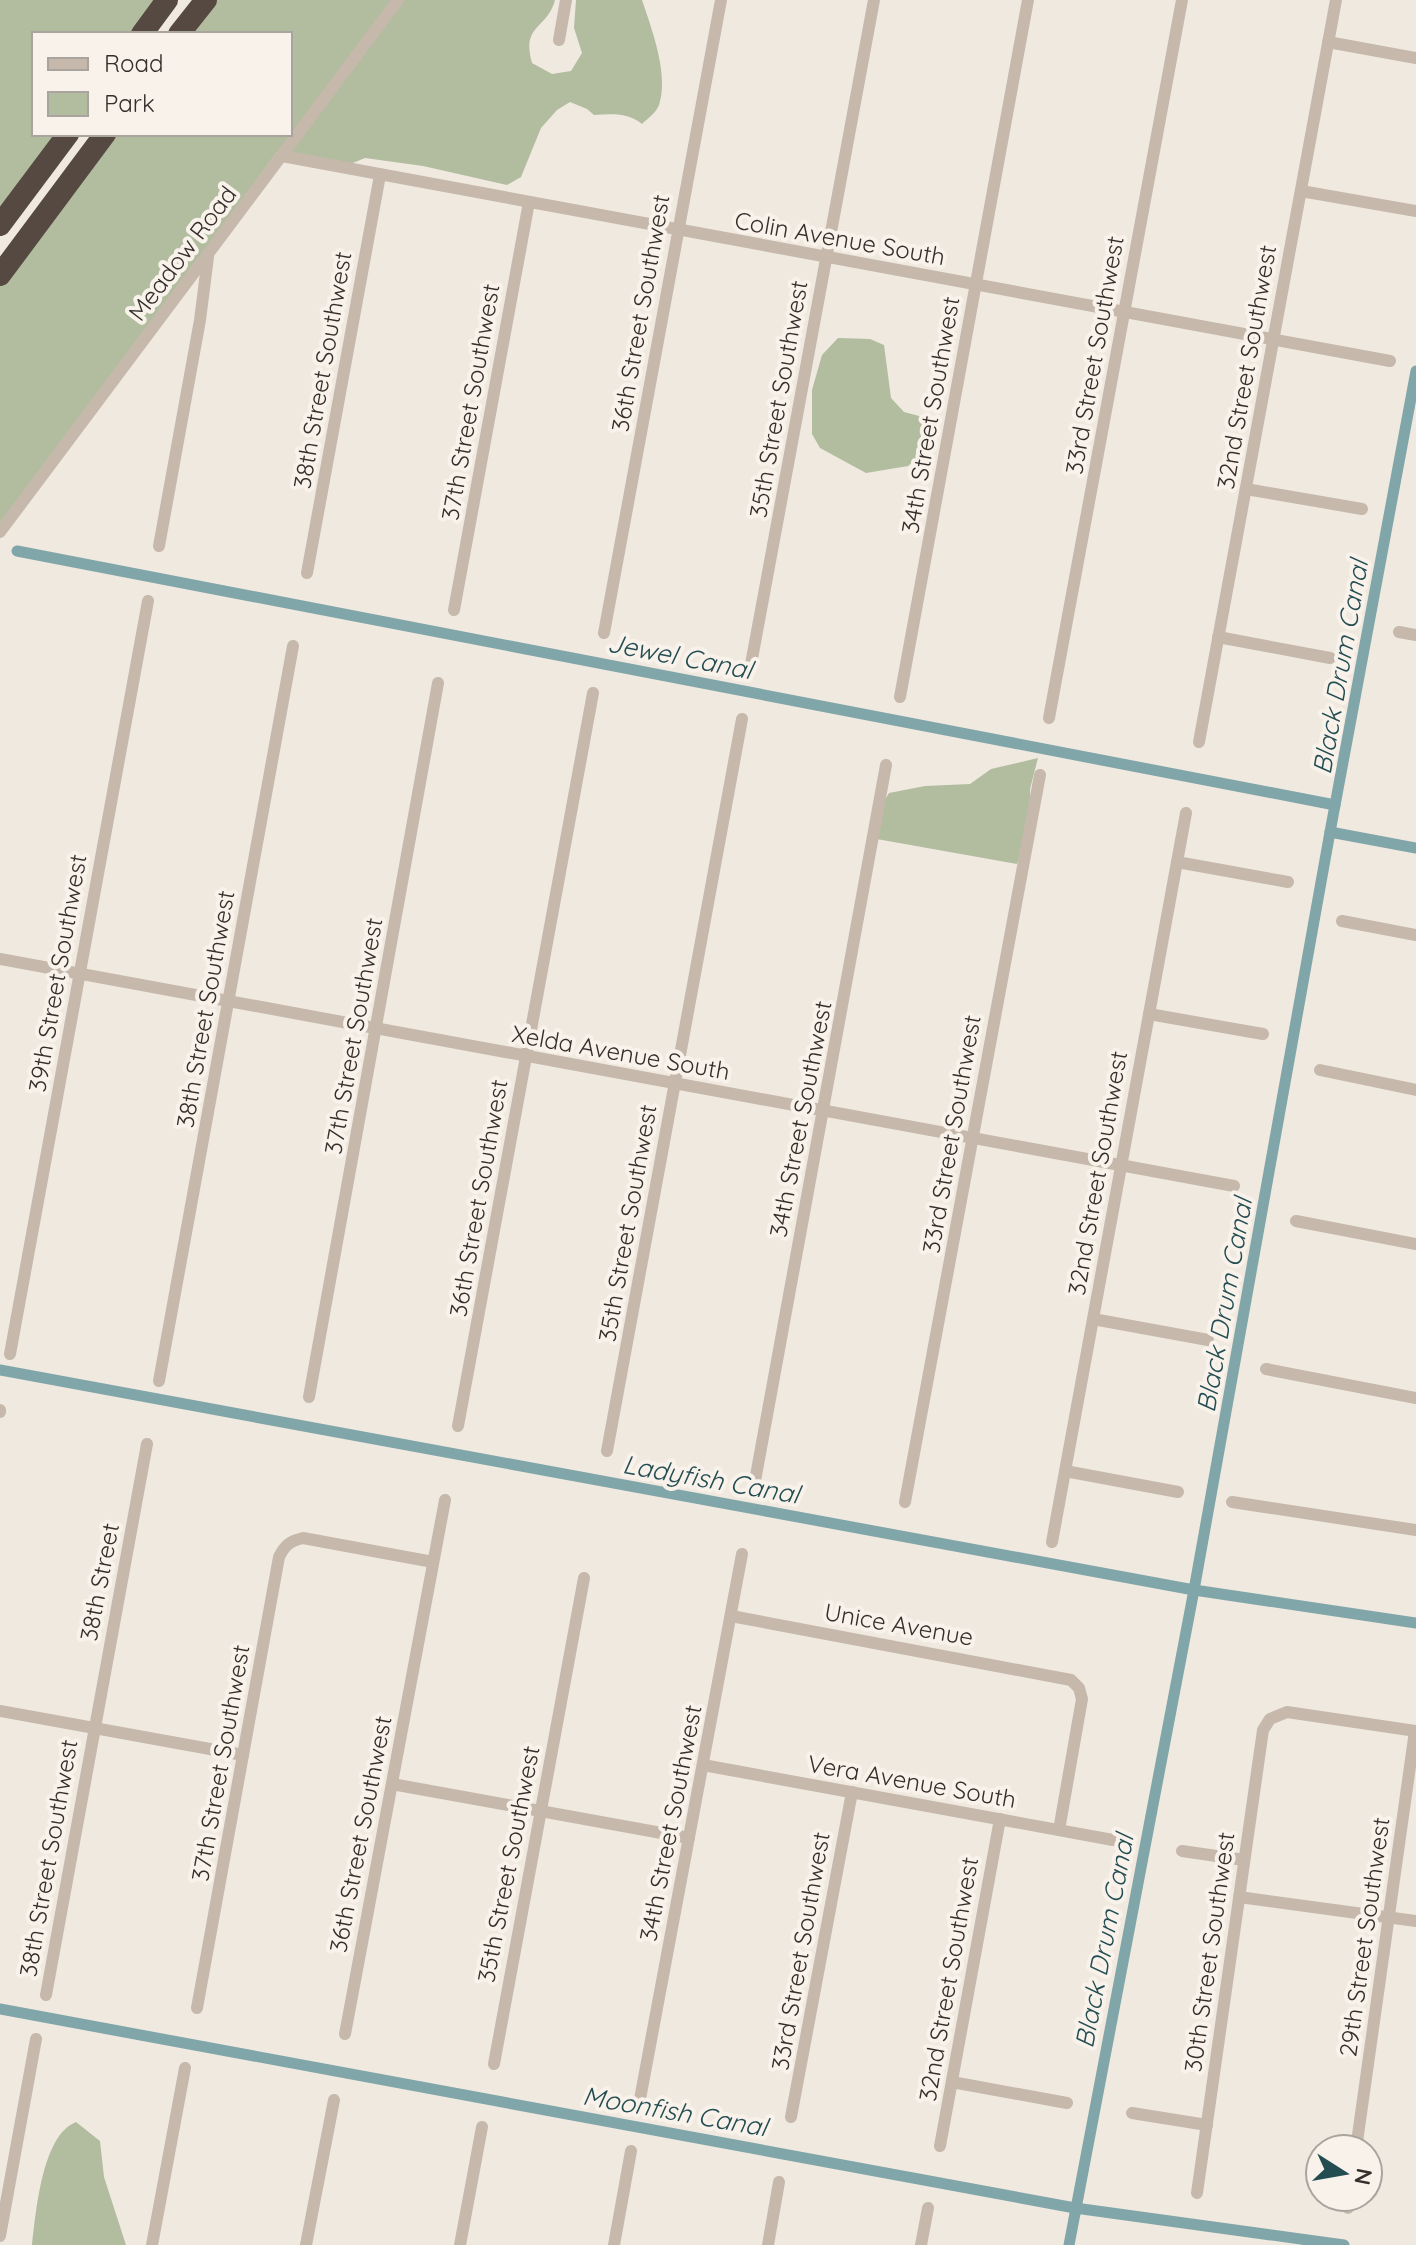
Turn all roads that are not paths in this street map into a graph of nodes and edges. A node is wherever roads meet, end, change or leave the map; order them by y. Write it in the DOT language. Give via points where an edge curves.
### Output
graph roads {
  1 [pos="167,0"];
  2 [pos="184,0"];
  3 [pos="206,0"];
  4 [pos="398,0"];
  5 [pos="566,0"];
  6 [pos="721,0"];
  7 [pos="874,0"];
  8 [pos="1028,0"];
  9 [pos="1182,0"];
  10 [pos="1336,0"];
  11 [pos="143,32"];
  12 [pos="165,32"];
  13 [pos="181,32"];
  14 [pos="559,40"];
  15 [pos="1328,42"];
  16 [pos="1416,58"];
  17 [pos="67,136"];
  18 [pos="91,136"];
  19 [pos="104,136"];
  20 [pos="282,156"];
  21 [pos="380,175"];
  22 [pos="1301,191"];
  23 [pos="529,202"];
  24 [pos="1416,211"];
  25 [pos="0,225"];
  26 [pos="678,230"];
  27 [pos="30,235"];
  28 [pos="209,254"];
  29 [pos="827,257"];
  30 [pos="0,275"];
  31 [pos="976,285"];
  32 [pos="1125,312"];
  33 [pos="1273,341"];
  34 [pos="1390,361"];
  35 [pos="1246,489"];
  36 [pos="1362,509"];
  37 [pos="0,532"];
  38 [pos="159,546"];
  39 [pos="307,573"];
  40 [pos="148,601"];
  41 [pos="454,610"];
  42 [pos="1399,632"];
  43 [pos="604,633"];
  44 [pos="1416,635"];
  45 [pos="1218,637"];
  46 [pos="293,646"];
  47 [pos="1330,658"];
  48 [pos="751,664"];
  49 [pos="438,683"];
  50 [pos="593,693"];
  51 [pos="900,697"];
  52 [pos="1049,718"];
  53 [pos="742,719"];
  54 [pos="1199,742"];
  55 [pos="886,765"];
  56 [pos="1040,775"];
  57 [pos="1186,813"];
  58 [pos="1177,862"];
  59 [pos="1288,882"];
  60 [pos="1342,921"];
  61 [pos="1416,935"];
  62 [pos="0,959"];
  63 [pos="80,974"];
  64 [pos="229,1001"];
  65 [pos="1149,1014"];
  66 [pos="377,1029"];
  67 [pos="1263,1034"];
  68 [pos="526,1056"];
  69 [pos="1320,1070"];
  70 [pos="674,1084"];
  71 [pos="1416,1090"];
  72 [pos="824,1112"];
  73 [pos="972,1139"];
  74 [pos="1121,1166"];
  75 [pos="1234,1186"];
  76 [pos="1296,1221"];
  77 [pos="1416,1244"];
  78 [pos="1093,1319"];
  79 [pos="1208,1340"];
  80 [pos="10,1354"];
  81 [pos="1266,1369"];
  82 [pos="159,1381"];
  83 [pos="309,1397"];
  84 [pos="1416,1398"];
  85 [pos="458,1426"];
  86 [pos="147,1444"];
  87 [pos="607,1451"];
  88 [pos="1065,1471"];
  89 [pos="755,1481"];
  90 [pos="1178,1492"];
  91 [pos="445,1500"];
  92 [pos="905,1502"];
  93 [pos="1232,1502"];
  94 [pos="1416,1530"];
  95 [pos="1052,1542"];
  96 [pos="742,1554"];
  97 [pos="433,1562"];
  98 [pos="584,1578"];
  99 [pos="731,1616"];
  100 [pos="0,1711"];
  101 [pos="95,1728"];
  102 [pos="1416,1731"];
  103 [pos="243,1755"];
  104 [pos="703,1765"];
  105 [pos="392,1784"];
  106 [pos="852,1792"];
  107 [pos="540,1811"];
  108 [pos="1000,1819"];
  109 [pos="1059,1830"];
  110 [pos="689,1838"];
  111 [pos="1113,1840"];
  112 [pos="1182,1851"];
  113 [pos="1244,1860"];
  114 [pos="1239,1897"];
  115 [pos="1389,1917"];
  116 [pos="1416,1921"];
  117 [pos="46,1995"];
  118 [pos="197,2008"];
  119 [pos="345,2034"];
  120 [pos="36,2039"];
  121 [pos="494,2064"];
  122 [pos="185,2068"];
  123 [pos="952,2082"];
  124 [pos="640,2099"];
  125 [pos="334,2100"];
  126 [pos="1067,2103"];
  127 [pos="1132,2113"];
  128 [pos="791,2117"];
  129 [pos="1207,2125"];
  130 [pos="482,2127"];
  131 [pos="1358,2133"];
  132 [pos="940,2146"];
  133 [pos="631,2151"];
  134 [pos="779,2182"];
  135 [pos="1197,2193"];
  136 [pos="928,2208"];
  137 [pos="0,2236"];
  138 [pos="152,2245"];
  139 [pos="306,2245"];
  140 [pos="460,2245"];
  141 [pos="614,2245"];
  142 [pos="768,2245"];
  143 [pos="921,2245"];
  1 -- 11 [label="highway"];
  2 -- 12 [label="highway"];
  3 -- 13 [label="highway"];
  4 -- 20 [label="street, Meadow Road"];
  5 -- 14 [label="street"];
  6 -- 26 [label="street, 36th Street Southwest"];
  7 -- 29 [label="street, 35th Street Southwest"];
  8 -- 31 [label="street, 34th Street Southwest"];
  9 -- 32 [label="street, 33rd Street Southwest"];
  10 -- 15 [label="street, 32nd Street Southwest"];
  15 -- 16 [label="street"];
  15 -- 22 [label="street, 32nd Street Southwest"];
  17 -- 25 [label="highway"];
  18 -- 27 [label="highway" via="36,208"];
  19 -- 27 [label="highway"];
  20 -- 21 [label="street, Colin Avenue South"];
  20 -- 28 [label="street, Meadow Road"];
  21 -- 23 [label="street, Colin Avenue South"];
  21 -- 39 [label="street, 38th Street Southwest"];
  22 -- 24 [label="street"];
  22 -- 33 [label="street, 32nd Street Southwest"];
  23 -- 26 [label="street, Colin Avenue South"];
  23 -- 41 [label="street, 37th Street Southwest"];
  26 -- 29 [label="street, Colin Avenue South"];
  26 -- 43 [label="street, 36th Street Southwest"];
  27 -- 30 [label="highway"];
  28 -- 37 [label="street, Meadow Road"];
  28 -- 38 [label="street"];
  29 -- 31 [label="street, Colin Avenue South"];
  29 -- 48 [label="street, 35th Street Southwest"];
  31 -- 32 [label="street, Colin Avenue South"];
  31 -- 51 [label="street, 34th Street Southwest"];
  32 -- 33 [label="street, Colin Avenue South"];
  32 -- 52 [label="street, 33rd Street Southwest"];
  33 -- 34 [label="street, Colin Avenue South"];
  33 -- 35 [label="street, 32nd Street Southwest"];
  35 -- 36 [label="street"];
  35 -- 45 [label="street, 32nd Street Southwest"];
  40 -- 63 [label="street, 39th Street Southwest"];
  42 -- 44 [label="street"];
  45 -- 47 [label="street"];
  45 -- 54 [label="street, 32nd Street Southwest"];
  46 -- 64 [label="street, 38th Street Southwest"];
  49 -- 66 [label="street, 37th Street Southwest"];
  50 -- 68 [label="street, 36th Street Southwest"];
  53 -- 70 [label="street, 35th Street Southwest"];
  55 -- 72 [label="street, 34th Street Southwest"];
  56 -- 73 [label="street, 33rd Street Southwest"];
  57 -- 58 [label="street, 32nd Street Southwest"];
  58 -- 59 [label="street"];
  58 -- 65 [label="street, 32nd Street Southwest"];
  60 -- 61 [label="street"];
  62 -- 63 [label="street, Xelda Avenue South"];
  63 -- 64 [label="street, Xelda Avenue South"];
  63 -- 80 [label="street, 39th Street Southwest"];
  64 -- 66 [label="street, Xelda Avenue South"];
  64 -- 82 [label="street, 38th Street Southwest"];
  65 -- 67 [label="street"];
  65 -- 74 [label="street, 32nd Street Southwest"];
  66 -- 68 [label="street, Xelda Avenue South"];
  66 -- 83 [label="street, 37th Street Southwest"];
  68 -- 70 [label="street, Xelda Avenue South"];
  68 -- 85 [label="street, 36th Street Southwest"];
  69 -- 71 [label="street"];
  70 -- 72 [label="street, Xelda Avenue South"];
  70 -- 87 [label="street, 35th Street Southwest"];
  72 -- 73 [label="street, Xelda Avenue South"];
  72 -- 89 [label="street, 34th Street Southwest"];
  73 -- 74 [label="street, Xelda Avenue South"];
  73 -- 92 [label="street, 33rd Street Southwest"];
  74 -- 75 [label="street, Xelda Avenue South"];
  74 -- 78 [label="street, 32nd Street Southwest"];
  76 -- 77 [label="street"];
  78 -- 79 [label="street"];
  78 -- 88 [label="street, 32nd Street Southwest"];
  81 -- 84 [label="street"];
  86 -- 101 [label="street, 38th Street"];
  88 -- 90 [label="street"];
  88 -- 95 [label="street, 32nd Street Southwest"];
  91 -- 97 [label="street, 36th Street Southwest"];
  93 -- 94 [label="street"];
  96 -- 99 [label="street, 34th Street Southwest"];
  97 -- 103 [label="street, 37th Street Southwest" via="303,1538 284,1547"];
  97 -- 105 [label="street, 36th Street Southwest"];
  98 -- 107 [label="street, 35th Street Southwest"];
  99 -- 104 [label="street, 34th Street Southwest"];
  99 -- 109 [label="street, Unice Avenue" via="1071,1680 1082,1699"];
  100 -- 101 [label="street"];
  101 -- 103 [label="street"];
  101 -- 117 [label="street, 38th Street Southwest"];
  102 -- 113 [label="street, 30th Street Southwest" via="1287,1712 1270,1719 1263,1730"];
  102 -- 115 [label="street, 29th Street Southwest"];
  103 -- 118 [label="street, 37th Street Southwest"];
  104 -- 106 [label="street, Vera Avenue South"];
  104 -- 110 [label="street, 34th Street Southwest"];
  105 -- 107 [label="street"];
  105 -- 119 [label="street, 36th Street Southwest"];
  106 -- 108 [label="street, Vera Avenue South"];
  106 -- 128 [label="street, 33rd Street Southwest"];
  107 -- 110 [label="street"];
  107 -- 121 [label="street, 35th Street Southwest"];
  108 -- 109 [label="street, Vera Avenue South"];
  108 -- 123 [label="street, 32nd Street Southwest"];
  109 -- 111 [label="street, Vera Avenue South"];
  110 -- 124 [label="street, 34th Street Southwest"];
  112 -- 113 [label="street"];
  113 -- 114 [label="street, 30th Street Southwest"];
  114 -- 115 [label="street"];
  114 -- 129 [label="street, 30th Street Southwest"];
  115 -- 116 [label="street"];
  115 -- 131 [label="street, 29th Street Southwest"];
  120 -- 137 [label="street"];
  122 -- 138 [label="street"];
  123 -- 126 [label="street"];
  123 -- 132 [label="street, 32nd Street Southwest"];
  125 -- 139 [label="street"];
  127 -- 129 [label="street"];
  129 -- 135 [label="street, 30th Street Southwest"];
  130 -- 140 [label="street"];
  133 -- 141 [label="street"];
  134 -- 142 [label="street"];
  136 -- 143 [label="street"];
}
